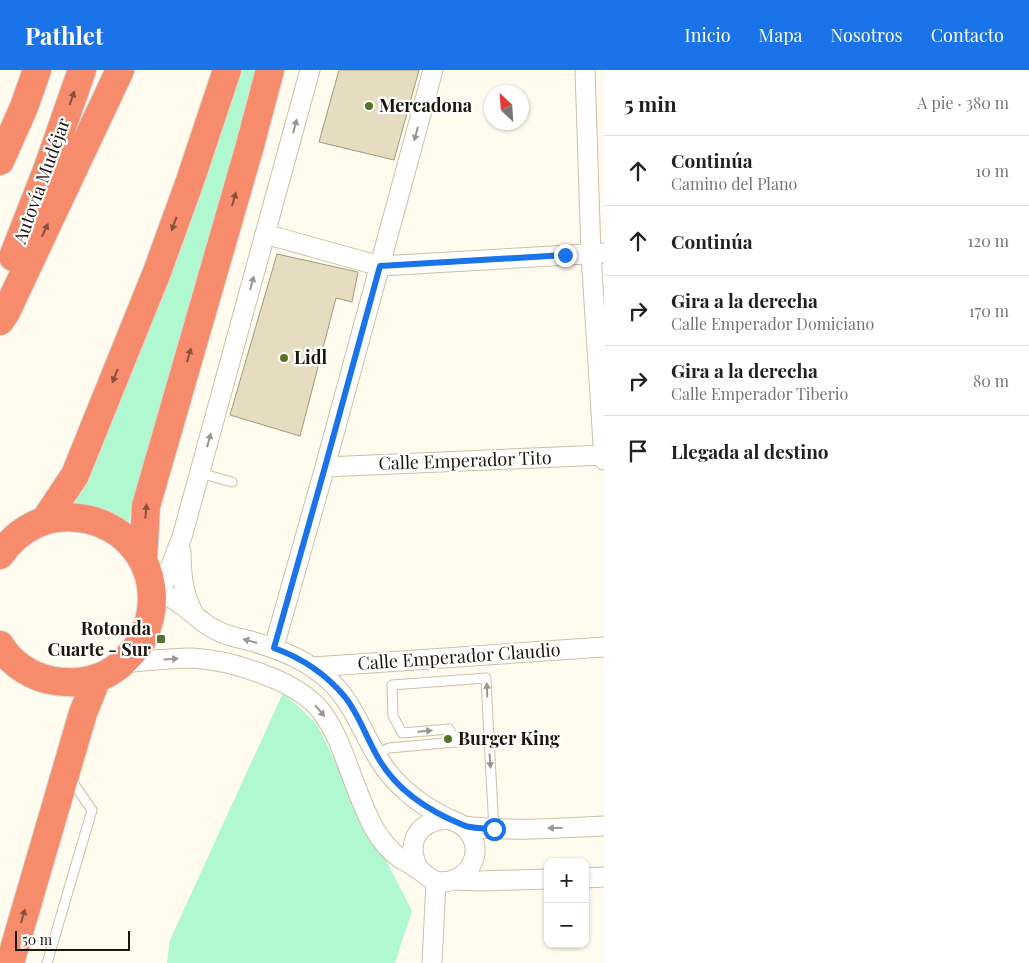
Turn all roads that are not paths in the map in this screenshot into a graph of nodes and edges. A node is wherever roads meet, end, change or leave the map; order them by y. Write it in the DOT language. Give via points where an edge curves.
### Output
graph roads {
  1 [pos="18,70"];
  2 [pos="37,70"];
  3 [pos="82,70"];
  4 [pos="120,70"];
  5 [pos="222,70"];
  6 [pos="227,70"];
  7 [pos="270,70"];
  8 [pos="310,70"];
  9 [pos="434,70"];
  10 [pos="585,70"];
  11 [pos="207,129"];
  12 [pos="0,135"];
  13 [pos="0,161"];
  14 [pos="265,234"];
  15 [pos="598,254"];
  16 [pos="380,266"];
  17 [pos="0,291"];
  18 [pos="0,321"];
  19 [pos="604,455"];
  20 [pos="604,460"];
  21 [pos="325,467"];
  22 [pos="200,473"];
  23 [pos="232,482"];
  24 [pos="46,520"];
  25 [pos="182,537"];
  26 [pos="0,555"];
  27 [pos="143,560"];
  28 [pos="155,593"];
  29 [pos="198,619"];
  30 [pos="0,645"];
  31 [pos="604,647"];
  32 [pos="274,648"];
  33 [pos="123,664"];
  34 [pos="313,667"];
  35 [pos="97,678"];
  36 [pos="488,739"];
  37 [pos="456,742"];
  38 [pos="376,754"];
  39 [pos="66,772"];
  40 [pos="456,822"];
  41 [pos="604,826"];
  42 [pos="494,829"];
  43 [pos="437,877"];
  44 [pos="604,877"];
  45 [pos="589,878"];
  46 [pos="544,879"];
  47 [pos="10,963"];
  48 [pos="46,963"];
  49 [pos="432,963"];
  1 -- 12 [label="highway"];
  2 -- 13 [label="highway"];
  17 -- 3 [label="highway, Autovía Mudéjar, one-way"];
  18 -- 4 [label="highway, one-way"];
  5 -- 11 [label="highway"];
  6 -- 11 [label="highway"];
  27 -- 7 [label="highway, one-way" via="146,506"];
  14 -- 8 [label="street, one-way"];
  9 -- 16 [label="street, one-way"];
  10 -- 15 [label="street"];
  11 -- 24 [label="highway, one-way" via="157,272 75,475"];
  14 -- 16 [label="street"];
  22 -- 14 [label="street, one-way"];
  15 -- 16 [label="street"];
  15 -- 19 [label="street"];
  16 -- 21 [label="street"];
  19 -- 20 [label="street"];
  19 -- 21 [label="street, Calle Emperador Tito"];
  21 -- 32 [label="street"];
  22 -- 23 [label="lane"];
  22 -- 25 [label="street"];
  24 -- 26 [label="highway" via="25,529"];
  24 -- 27 [label="highway" via="90,519 111,528 129,542"];
  25 -- 28 [label="street"];
  25 -- 29 [label="street" via="182,580 187,600"];
  27 -- 28 [label="highway"];
  28 -- 29 [label="street" via="185,607"];
  28 -- 33 [label="highway" via="142,642"];
  32 -- 29 [label="street, one-way" via="218,632"];
  30 -- 35 [label="highway" via="24,670 46,680 72,683"];
  31 -- 34 [label="street, Calle Emperador Claudio"];
  32 -- 34 [label="street"];
  33 -- 35 [label="highway"];
  33 -- 43 [label="street, one-way" via="192,658 233,664 268,676 305,696 330,723 371,824 382,841 399,858"];
  34 -- 38 [label="street" via="346,699"];
  35 -- 39 [label="highway"];
  36 -- 37 [label="lane"];
  36 -- 37 [label="lane, one-way" via="486,678 392,685 393,716 402,733 449,729"];
  36 -- 42 [label="lane, one-way"];
  37 -- 38 [label="lane" via="389,748"];
  38 -- 40 [label="street" via="399,785 424,805"];
  47 -- 39 [label="highway, one-way"];
  39 -- 48 [label="lane" via="92,810"];
  40 -- 42 [label="street"];
  40 -- 43 [label="street" via="470,833 476,851 474,861 462,876"];
  40 -- 43 [label="street" via="437,820 427,824 414,840 415,862"];
  41 -- 42 [label="street, one-way"];
  43 -- 46 [label="street" via="480,881"];
  43 -- 49 [label="street"];
  44 -- 45 [label="street"];
}
